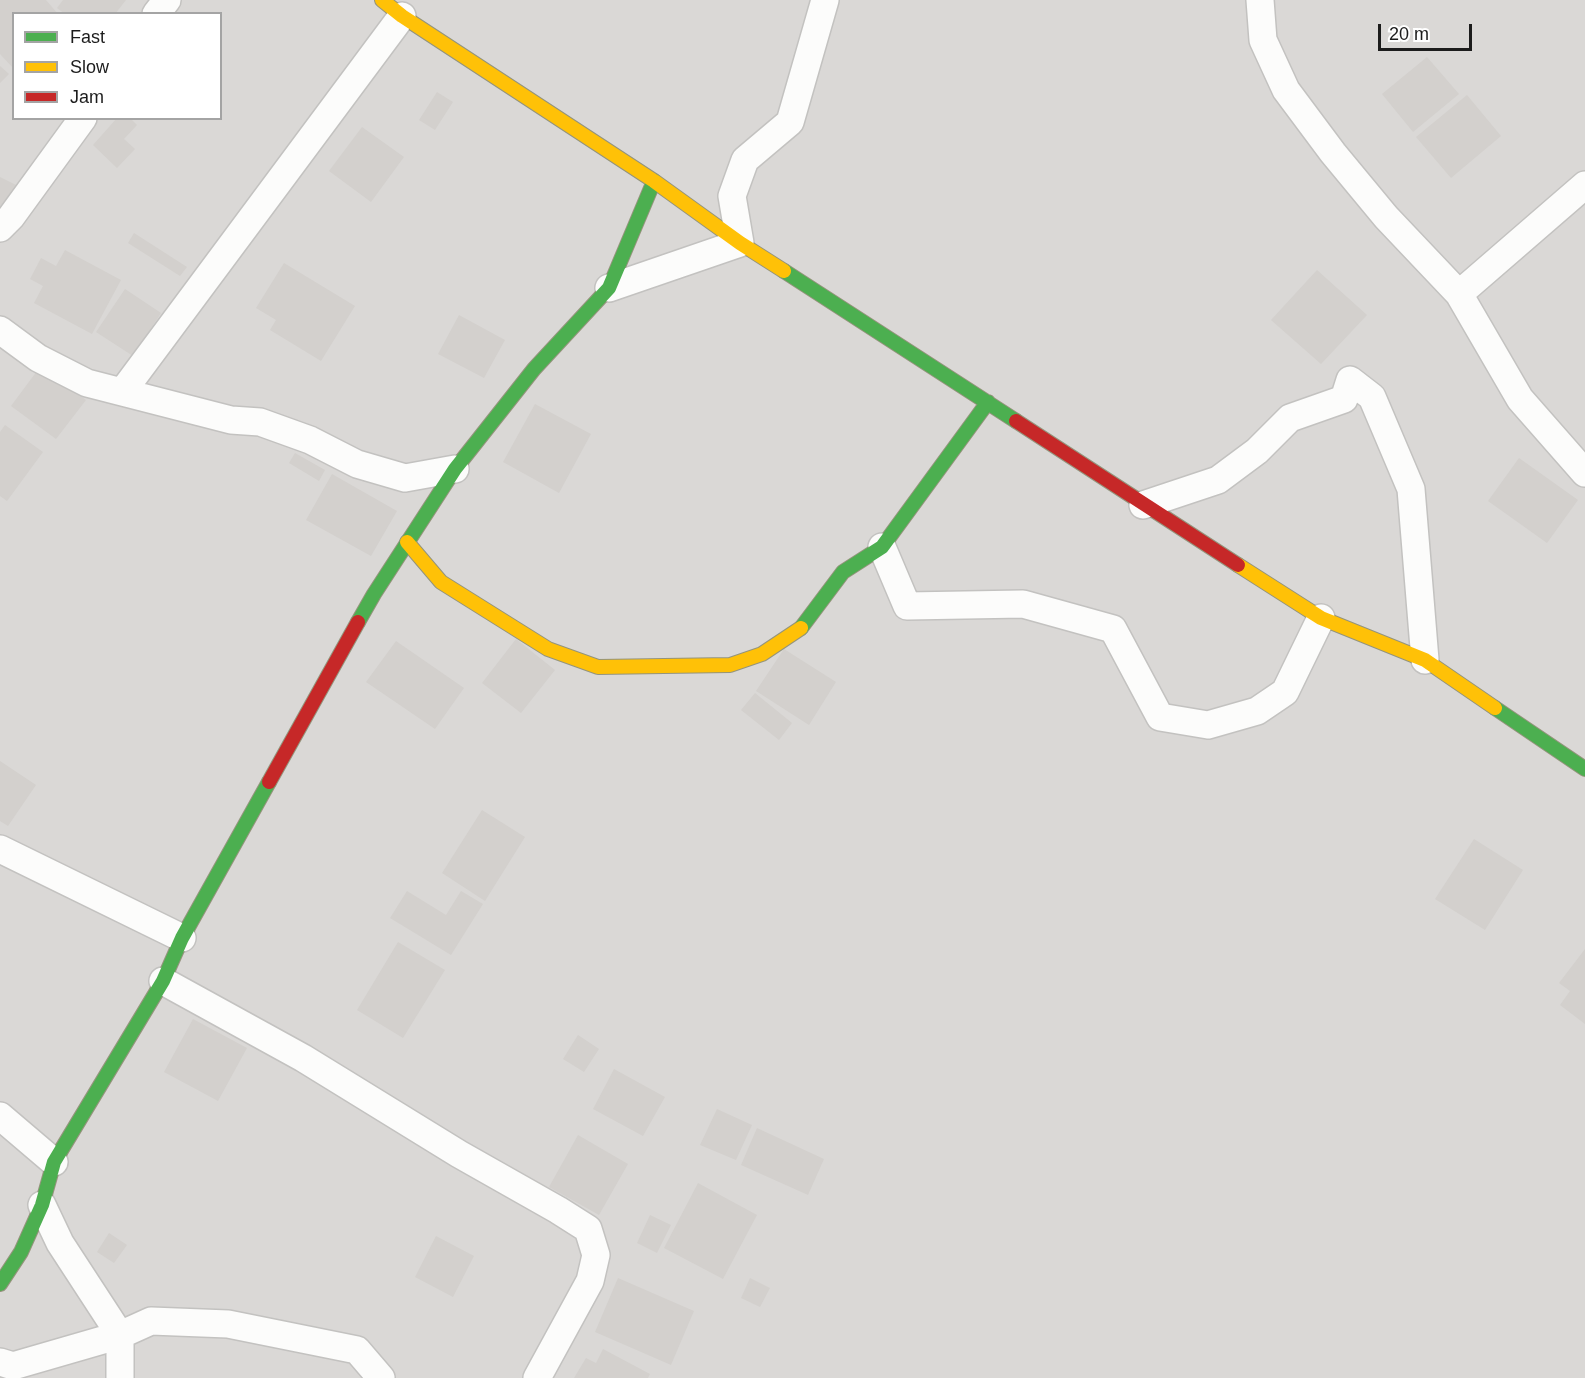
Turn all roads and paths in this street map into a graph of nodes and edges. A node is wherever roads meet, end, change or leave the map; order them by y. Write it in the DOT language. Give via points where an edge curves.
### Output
graph roads {
  1 [pos="167,0"];
  2 [pos="825,0"];
  3 [pos="1260,0"];
  4 [pos="392,8"];
  5 [pos="158,12"];
  6 [pos="82,120"];
  7 [pos="654,181"];
  8 [pos="1585,185"];
  9 [pos="0,228"];
  10 [pos="740,243"];
  11 [pos="609,288"];
  12 [pos="1459,294"];
  13 [pos="0,330"];
  14 [pos="123,391"];
  15 [pos="988,402"];
  16 [pos="455,469"];
  17 [pos="1585,473"];
  18 [pos="1143,505"];
  19 [pos="407,543"];
  20 [pos="882,547"];
  21 [pos="1321,618"];
  22 [pos="1425,660"];
  23 [pos="1585,769"];
  24 [pos="0,849"];
  25 [pos="182,938"];
  26 [pos="163,981"];
  27 [pos="0,1116"];
  28 [pos="54,1162"];
  29 [pos="42,1205"];
  30 [pos="0,1284"];
  31 [pos="120,1335"];
  32 [pos="0,1362"];
  33 [pos="120,1378"];
  34 [pos="381,1378"];
  35 [pos="537,1378"];
  1 -- 5 [label="street"];
  2 -- 10 [label="street" via="790,122 745,160 732,196"];
  3 -- 12 [label="street" via="1263,40 1286,90 1386,217"];
  4 -- 7 [label="street"];
  4 -- 14 [label="street"];
  6 -- 9 [label="street"];
  7 -- 10 [label="street"];
  7 -- 11 [label="street"];
  8 -- 12 [label="street"];
  10 -- 11 [label="street"];
  10 -- 15 [label="street"];
  11 -- 16 [label="street" via="534,369"];
  12 -- 17 [label="street" via="1520,399"];
  13 -- 14 [label="street" via="38,358 77,378"];
  14 -- 16 [label="street" via="231,420 261,422 310,440 357,464 405,477"];
  15 -- 18 [label="street"];
  15 -- 20 [label="street"];
  16 -- 19 [label="street"];
  18 -- 21 [label="street"];
  18 -- 22 [label="street" via="1218,480 1257,451 1290,418 1344,399 1350,380 1372,397 1412,489"];
  19 -- 20 [label="street" via="441,582 548,649 598,667 730,665 762,654 800,630 843,573"];
  19 -- 25 [label="street" via="374,594"];
  20 -- 21 [label="street" via="907,606 1023,604 1113,629 1160,717 1208,725 1257,711 1285,692"];
  21 -- 22 [label="street"];
  22 -- 23 [label="street"];
  24 -- 25 [label="street"];
  25 -- 26 [label="street"];
  26 -- 28 [label="street"];
  26 -- 35 [label="street" via="303,1058 588,1229 596,1255 590,1281"];
  27 -- 28 [label="street"];
  28 -- 29 [label="street"];
  29 -- 30 [label="street" via="21,1252"];
  29 -- 31 [label="street" via="60,1243"];
  31 -- 32 [label="street" via="13,1366"];
  31 -- 33 [label="street"];
  31 -- 34 [label="street" via="151,1321 228,1324 357,1350"];
}
